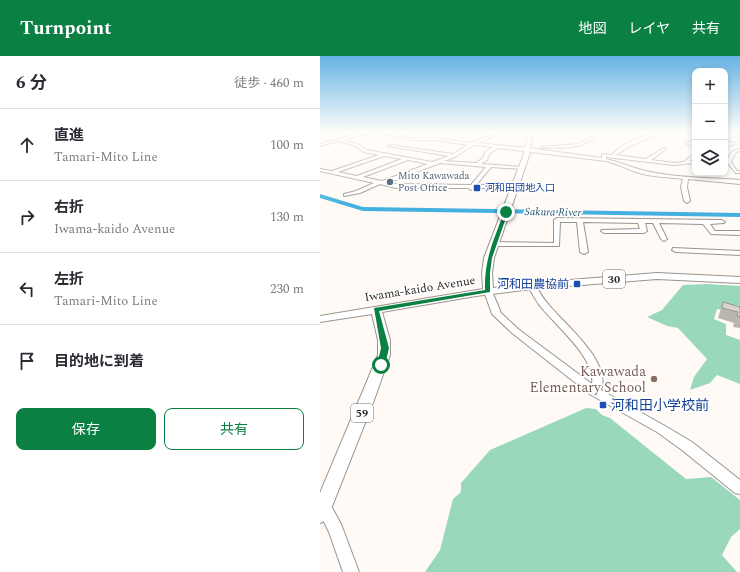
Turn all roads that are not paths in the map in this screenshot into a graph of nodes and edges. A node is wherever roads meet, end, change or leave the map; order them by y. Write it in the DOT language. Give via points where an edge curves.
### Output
graph roads {
  1 [pos="377,156"];
  2 [pos="395,156"];
  3 [pos="453,156"];
  4 [pos="486,156"];
  5 [pos="526,156"];
  6 [pos="579,156"];
  7 [pos="604,156"];
  8 [pos="613,156"];
  9 [pos="654,156"];
  10 [pos="407,158"];
  11 [pos="692,158"];
  12 [pos="728,158"];
  13 [pos="740,158"];
  14 [pos="604,160"];
  15 [pos="728,160"];
  16 [pos="647,161"];
  17 [pos="692,162"];
  18 [pos="432,163"];
  19 [pos="685,163"];
  20 [pos="476,165"];
  21 [pos="489,166"];
  22 [pos="522,168"];
  23 [pos="320,170"];
  24 [pos="740,172"];
  25 [pos="332,173"];
  26 [pos="357,178"];
  27 [pos="686,178"];
  28 [pos="740,182"];
  29 [pos="380,183"];
  30 [pos="515,187"];
  31 [pos="471,188"];
  32 [pos="346,195"];
  33 [pos="687,201"];
  34 [pos="580,220"];
  35 [pos="602,220"];
  36 [pos="641,221"];
  37 [pos="655,221"];
  38 [pos="705,222"];
  39 [pos="722,222"];
  40 [pos="604,231"];
  41 [pos="740,234"];
  42 [pos="605,238"];
  43 [pos="664,239"];
  44 [pos="495,244"];
  45 [pos="676,250"];
  46 [pos="584,252"];
  47 [pos="740,253"];
  48 [pos="740,280"];
  49 [pos="532,286"];
  50 [pos="488,291"];
  51 [pos="376,309"];
  52 [pos="320,319"];
  53 [pos="594,392"];
  54 [pos="740,488"];
  55 [pos="321,507"];
  56 [pos="351,572"];
  1 -- 25 [label="street"];
  2 -- 10 [label="street"];
  3 -- 18 [label="street"];
  4 -- 20 [label="street"];
  5 -- 22 [label="main road"];
  6 -- 14 [label="street"];
  7 -- 14 [label="street"];
  8 -- 16 [label="street"];
  9 -- 16 [label="street"];
  10 -- 18 [label="street"];
  10 -- 26 [label="street"];
  11 -- 19 [label="street"];
  12 -- 13 [label="street"];
  14 -- 27 [label="street" via="650,174"];
  15 -- 24 [label="street" via="736,172"];
  16 -- 19 [label="street"];
  17 -- 19 [label="street"];
  18 -- 20 [label="street"];
  18 -- 29 [label="street"];
  20 -- 21 [label="street"];
  21 -- 22 [label="street"];
  21 -- 31 [label="street"];
  22 -- 30 [label="main road"];
  23 -- 25 [label="street"];
  25 -- 26 [label="street"];
  26 -- 29 [label="street"];
  27 -- 28 [label="street"];
  27 -- 33 [label="street" via="684,187"];
  29 -- 31 [label="street"];
  29 -- 32 [label="street"];
  30 -- 31 [label="street"];
  30 -- 44 [label="main road"];
  34 -- 35 [label="street"];
  34 -- 44 [label="street" via="557,220 558,245"];
  34 -- 46 [label="street"];
  35 -- 36 [label="street"];
  35 -- 40 [label="street"];
  36 -- 37 [label="street"];
  36 -- 40 [label="street" via="644,231"];
  37 -- 38 [label="street"];
  37 -- 43 [label="street"];
  38 -- 39 [label="street"];
  38 -- 41 [label="street" via="713,233"];
  40 -- 42 [label="street"];
  44 -- 50 [label="main road" via="488,265"];
  45 -- 47 [label="street"];
  48 -- 49 [label="main road, Iwama-kaido Avenue / 30" via="657,276"];
  49 -- 50 [label="main road, Iwama-kaido Avenue / 30"];
  49 -- 53 [label="street" via="544,305 591,359 599,385"];
  50 -- 51 [label="main road, Iwama-kaido Avenue / 30"];
  50 -- 53 [label="street" via="494,310 505,322"];
  51 -- 52 [label="main road, Iwama-kaido Avenue / 30"];
  51 -- 55 [label="main road, 59" via="384,340 384,355"];
  53 -- 54 [label="street" via="662,429"];
  55 -- 56 [label="street" via="336,529"];
}
